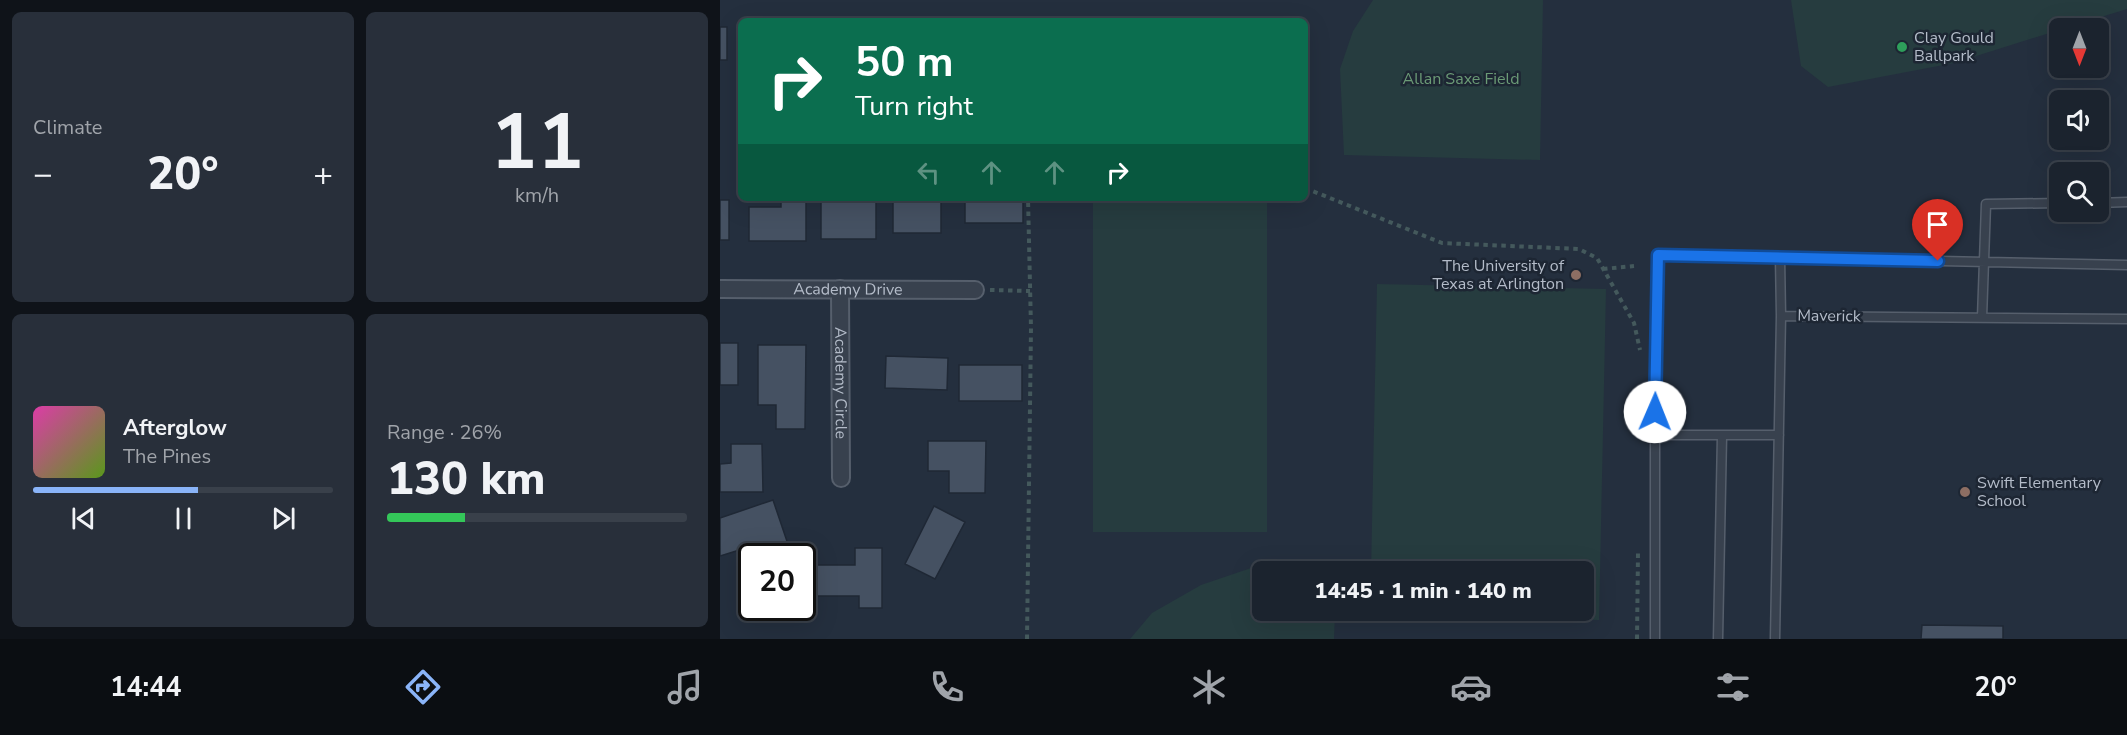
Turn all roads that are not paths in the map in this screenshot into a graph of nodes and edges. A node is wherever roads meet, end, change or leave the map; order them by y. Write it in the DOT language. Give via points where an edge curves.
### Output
graph roads {
  1 [pos="2127,202"];
  2 [pos="2049,203"];
  3 [pos="2109,203"];
  4 [pos="1780,257"];
  5 [pos="1984,262"];
  6 [pos="2127,265"];
  7 [pos="720,289"];
  8 [pos="840,289"];
  9 [pos="975,290"];
  10 [pos="1781,316"];
  11 [pos="1982,318"];
  12 [pos="2127,319"];
  13 [pos="1655,435"];
  14 [pos="1722,435"];
  15 [pos="1779,435"];
  16 [pos="841,478"];
  17 [pos="1655,639"];
  18 [pos="1718,639"];
  19 [pos="1775,639"];
  1 -- 3 [label="lane"];
  2 -- 5 [label="lane" via="1986,204"];
  4 -- 5 [label="lane"];
  4 -- 10 [label="lane"];
  4 -- 13 [label="lane" via="1658,255"];
  5 -- 6 [label="lane"];
  5 -- 11 [label="lane"];
  7 -- 8 [label="street, Academy Drive"];
  8 -- 9 [label="street, Academy Drive"];
  8 -- 16 [label="street, Academy Circle"];
  10 -- 11 [label="lane, Maverick"];
  10 -- 15 [label="lane, Maverick"];
  11 -- 12 [label="lane, Maverick"];
  13 -- 14 [label="lane"];
  13 -- 17 [label="lane"];
  14 -- 15 [label="lane"];
  14 -- 18 [label="lane"];
  15 -- 19 [label="lane, Maverick"];
}
